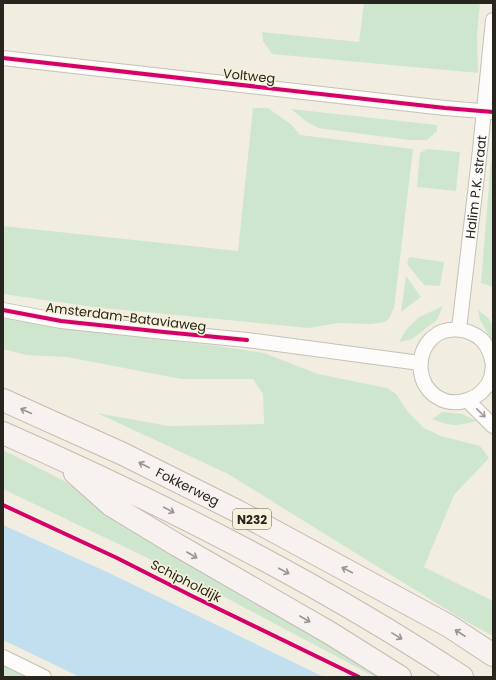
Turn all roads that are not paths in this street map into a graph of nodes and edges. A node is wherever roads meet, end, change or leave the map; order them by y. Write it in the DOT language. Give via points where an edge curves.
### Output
graph roads {
  1 [pos="493,20"];
  2 [pos="3,58"];
  3 [pos="488,112"];
  4 [pos="3,310"];
  5 [pos="459,329"];
  6 [pos="420,362"];
  7 [pos="492,374"];
  8 [pos="3,400"];
  9 [pos="468,401"];
  10 [pos="493,426"];
  11 [pos="3,433"];
  12 [pos="58,457"];
  13 [pos="493,654"];
  14 [pos="3,657"];
  15 [pos="44,677"];
  16 [pos="400,677"];
  17 [pos="462,677"];
  1 -- 3 [label="street, Halim P.K. straat"];
  2 -- 3 [label="street, Voltweg"];
  3 -- 5 [label="street, Halim P.K. straat" via="480,150"];
  4 -- 6 [label="street, Amsterdam-Bataviaweg" via="61,321 247,340"];
  5 -- 6 [label="street" via="445,331 433,338 424,349"];
  5 -- 7 [label="street" via="472,333 483,341 490,352"];
  6 -- 9 [label="street" via="421,376 427,388 438,397 447,401"];
  7 -- 9 [label="street" via="482,392"];
  13 -- 8 [label="main road, Fokkerweg / N232, one-way" via="449,626 237,511 123,454"];
  9 -- 10 [label="street, one-way"];
  11 -- 12 [label="main road, N232"];
  12 -- 16 [label="main road, N232, one-way" via="112,505 176,546 330,633"];
  12 -- 17 [label="main road, N232, one-way" via="146,498 304,581 417,647"];
  14 -- 15 [label="street"];
}
